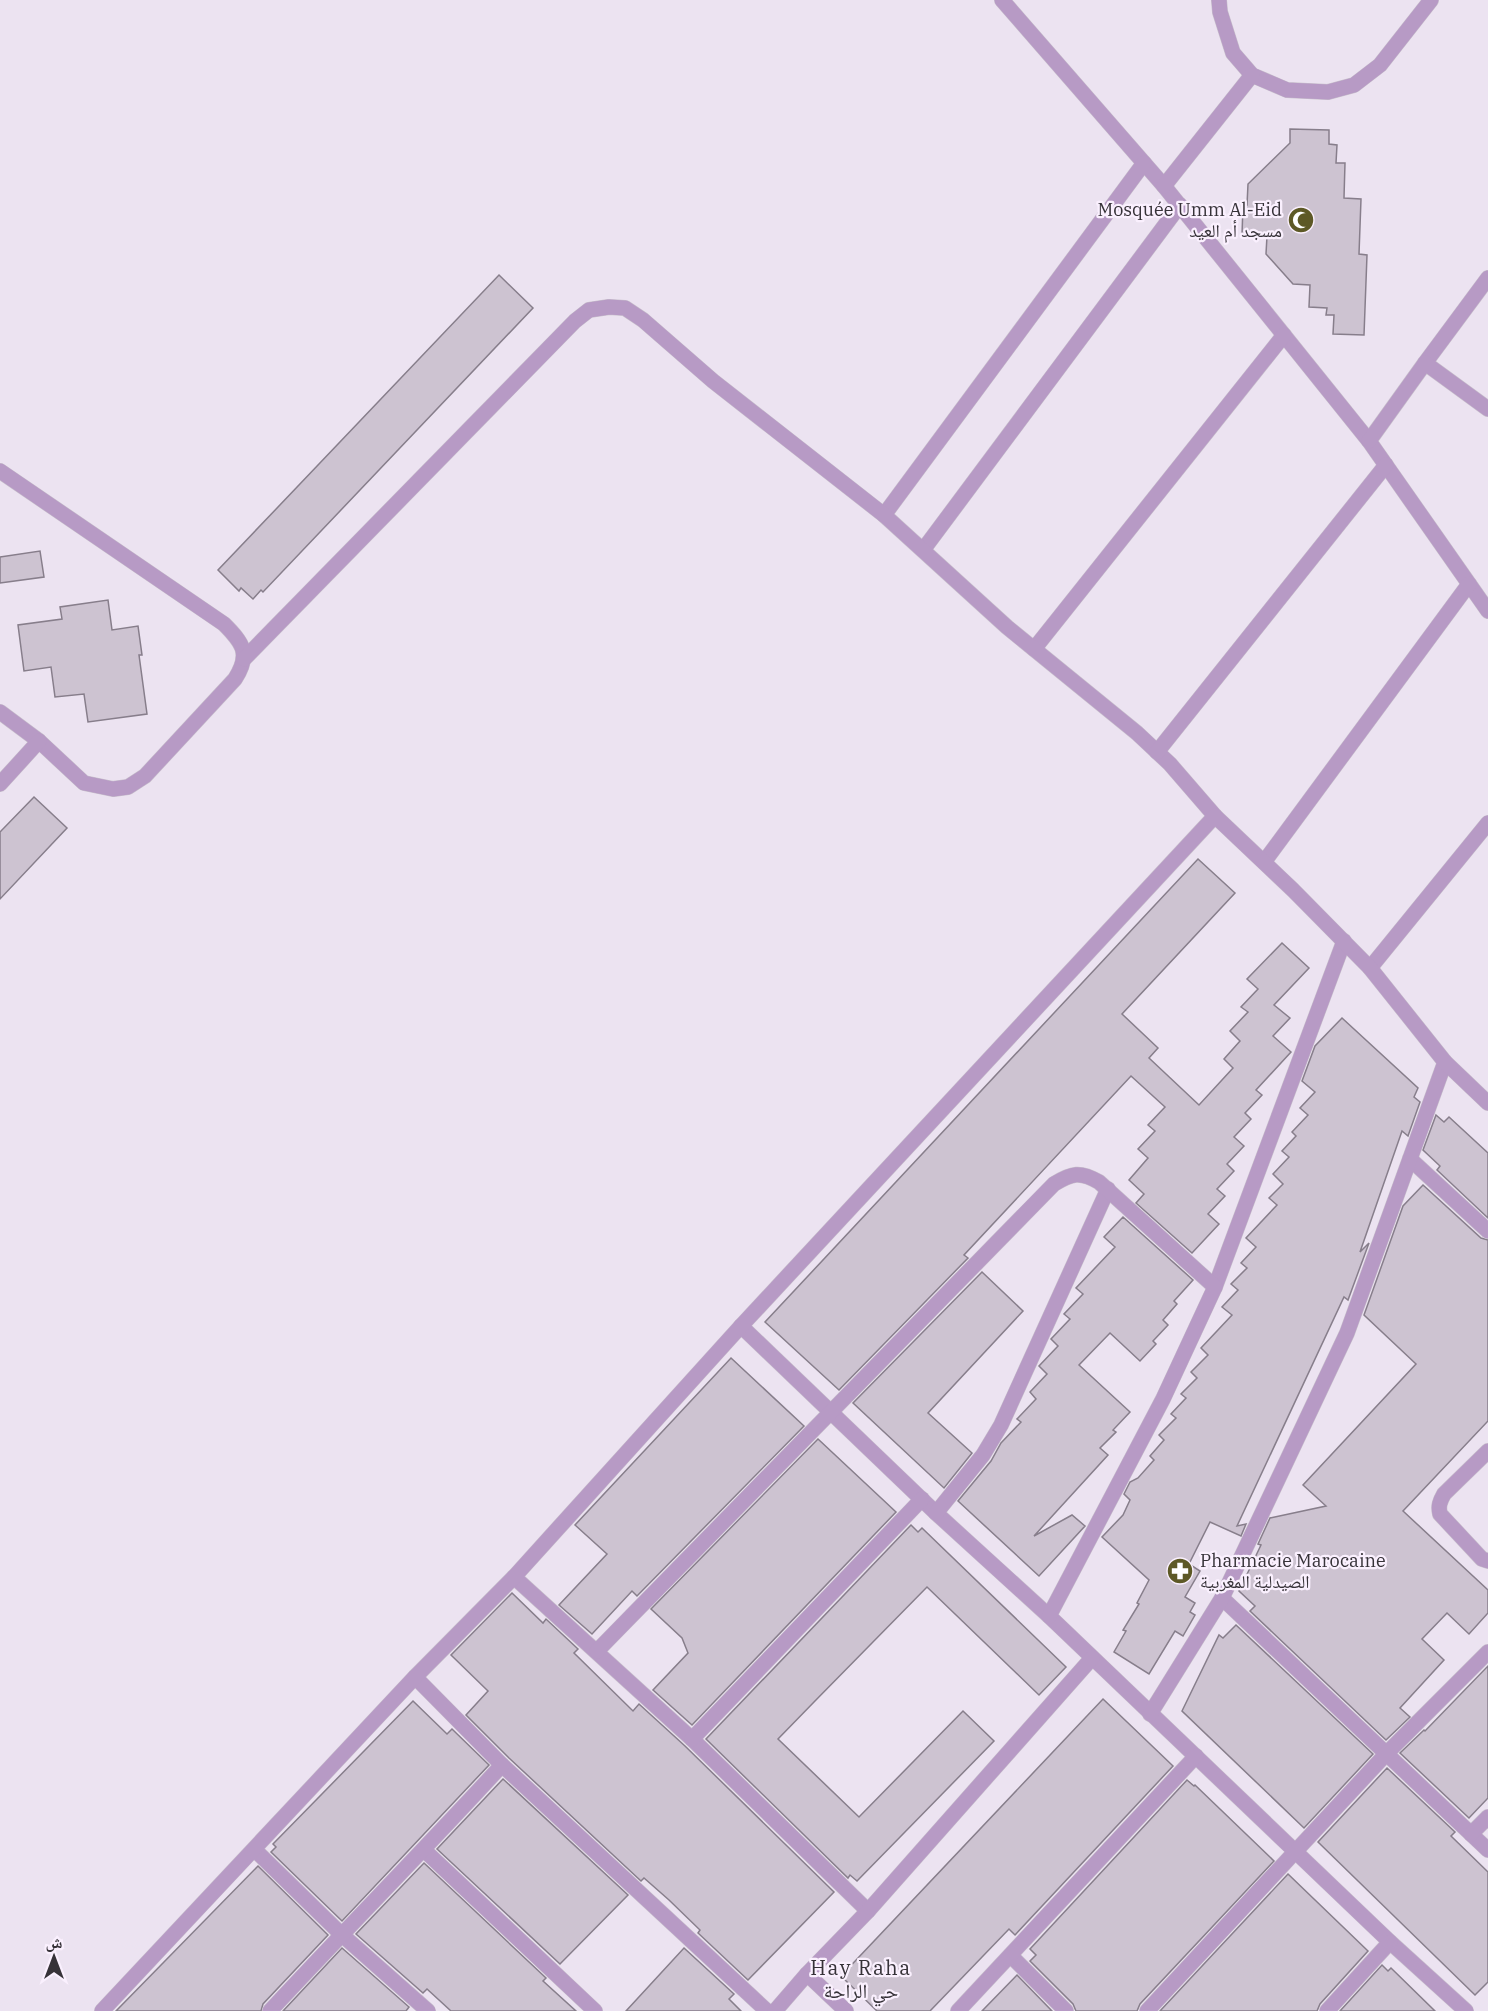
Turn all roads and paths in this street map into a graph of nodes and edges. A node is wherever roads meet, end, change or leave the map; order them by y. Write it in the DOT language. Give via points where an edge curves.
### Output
graph roads {
  1 [pos="1002,0"];
  2 [pos="1220,0"];
  3 [pos="1431,0"];
  4 [pos="1252,75"];
  5 [pos="1144,163"];
  6 [pos="1164,186"];
  7 [pos="1180,206"];
  8 [pos="1488,278"];
  9 [pos="1284,335"];
  10 [pos="1425,363"];
  11 [pos="1488,410"];
  12 [pos="1369,441"];
  13 [pos="1386,465"];
  14 [pos="0,471"];
  15 [pos="884,515"];
  16 [pos="923,550"];
  17 [pos="1469,584"];
  18 [pos="1488,611"];
  19 [pos="1034,649"];
  20 [pos="244,659"];
  21 [pos="0,712"];
  22 [pos="39,741"];
  23 [pos="1157,752"];
  24 [pos="0,784"];
  25 [pos="1215,816"];
  26 [pos="1488,823"];
  27 [pos="1264,862"];
  28 [pos="1344,940"];
  29 [pos="1370,968"];
  30 [pos="1445,1062"];
  31 [pos="1488,1103"];
  32 [pos="1410,1159"];
  33 [pos="1108,1189"];
  34 [pos="1488,1231"];
  35 [pos="1215,1287"];
  36 [pos="741,1326"];
  37 [pos="831,1412"];
  38 [pos="1488,1451"];
  39 [pos="922,1499"];
  40 [pos="936,1513"];
  41 [pos="1488,1561"];
  42 [pos="514,1577"];
  43 [pos="1222,1598"];
  44 [pos="1049,1616"];
  45 [pos="597,1651"];
  46 [pos="1488,1652"];
  47 [pos="1092,1658"];
  48 [pos="416,1677"];
  49 [pos="1150,1714"];
  50 [pos="692,1739"];
  51 [pos="1387,1753"];
  52 [pos="1196,1756"];
  53 [pos="502,1765"];
  54 [pos="1488,1817"];
  55 [pos="1472,1834"];
  56 [pos="255,1850"];
  57 [pos="424,1850"];
  58 [pos="1488,1850"];
  59 [pos="1296,1851"];
  60 [pos="868,1911"];
  61 [pos="341,1934"];
  62 [pos="1390,1942"];
  63 [pos="1011,1956"];
  64 [pos="807,1974"];
  65 [pos="102,2011"];
  66 [pos="270,2011"];
  67 [pos="428,2011"];
  68 [pos="596,2011"];
  69 [pos="768,2011"];
  70 [pos="775,2011"];
  71 [pos="846,2011"];
  72 [pos="958,2011"];
  73 [pos="1066,2011"];
  74 [pos="1147,2011"];
  75 [pos="1328,2011"];
  76 [pos="1466,2011"];
  1 -- 5 [label="street"];
  2 -- 4 [label="street" via="1233,53"];
  3 -- 4 [label="street" via="1380,65 1354,85 1328,92 1287,90"];
  4 -- 6 [label="street"];
  5 -- 6 [label="street"];
  5 -- 15 [label="street"];
  6 -- 7 [label="street"];
  7 -- 9 [label="street"];
  7 -- 16 [label="street"];
  8 -- 10 [label="street"];
  9 -- 12 [label="street"];
  9 -- 19 [label="street"];
  10 -- 11 [label="street"];
  10 -- 12 [label="street"];
  12 -- 13 [label="street"];
  13 -- 17 [label="street"];
  13 -- 23 [label="street"];
  14 -- 20 [label="street" via="224,624 241,643"];
  15 -- 16 [label="street"];
  15 -- 20 [label="street" via="713,381 643,320 625,308 590,310"];
  16 -- 19 [label="street"];
  17 -- 18 [label="street"];
  17 -- 27 [label="street"];
  19 -- 23 [label="street"];
  20 -- 22 [label="street" via="235,679 145,776 128,788 84,783"];
  21 -- 22 [label="street"];
  22 -- 24 [label="street"];
  23 -- 25 [label="street"];
  25 -- 27 [label="street"];
  25 -- 36 [label="street"];
  26 -- 29 [label="street"];
  27 -- 28 [label="street"];
  28 -- 29 [label="street"];
  28 -- 35 [label="street"];
  29 -- 30 [label="street"];
  30 -- 31 [label="street"];
  30 -- 32 [label="street"];
  32 -- 34 [label="street"];
  32 -- 43 [label="street" via="1347,1333"];
  33 -- 35 [label="street"];
  33 -- 37 [label="street" via="1079,1174 1068,1175 1054,1184"];
  33 -- 40 [label="street" via="1001,1425 983,1455"];
  35 -- 44 [label="street" via="1163,1399"];
  36 -- 37 [label="street"];
  36 -- 42 [label="street"];
  37 -- 39 [label="street"];
  37 -- 45 [label="street"];
  38 -- 41 [label="street" via="1444,1494 1439,1510"];
  39 -- 40 [label="street"];
  39 -- 50 [label="street"];
  40 -- 44 [label="street"];
  42 -- 45 [label="street"];
  42 -- 48 [label="street"];
  43 -- 49 [label="street"];
  43 -- 51 [label="street"];
  44 -- 47 [label="street"];
  45 -- 50 [label="street"];
  46 -- 51 [label="street"];
  47 -- 49 [label="street"];
  47 -- 60 [label="street"];
  48 -- 53 [label="street"];
  48 -- 56 [label="street"];
  49 -- 52 [label="street"];
  50 -- 60 [label="street"];
  51 -- 55 [label="street"];
  51 -- 59 [label="street"];
  52 -- 59 [label="street"];
  52 -- 63 [label="street"];
  53 -- 57 [label="street"];
  53 -- 69 [label="street"];
  54 -- 55 [label="street"];
  55 -- 58 [label="street"];
  56 -- 61 [label="street"];
  56 -- 65 [label="street"];
  57 -- 61 [label="street"];
  57 -- 68 [label="street"];
  59 -- 62 [label="street"];
  59 -- 74 [label="street"];
  60 -- 64 [label="street"];
  61 -- 66 [label="street"];
  61 -- 67 [label="street"];
  62 -- 75 [label="street"];
  62 -- 76 [label="street"];
  63 -- 72 [label="street"];
  63 -- 73 [label="street"];
  64 -- 70 [label="street"];
  64 -- 71 [label="street"];
}
